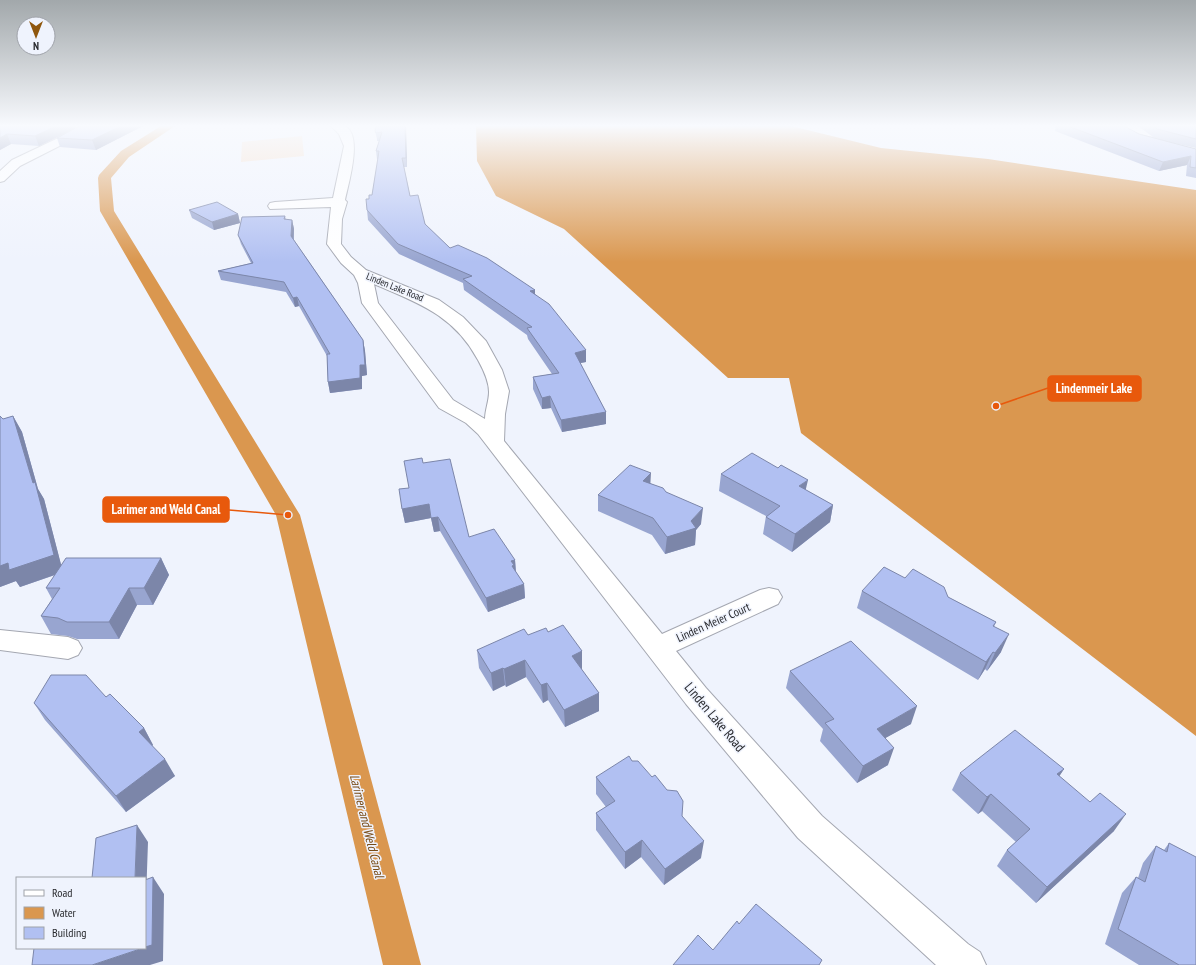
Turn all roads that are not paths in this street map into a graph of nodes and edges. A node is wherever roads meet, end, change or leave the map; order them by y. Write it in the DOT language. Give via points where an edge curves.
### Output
graph roads {
  1 [pos="8,171"];
  2 [pos="346,171"];
  3 [pos="0,178"];
  4 [pos="340,202"];
  5 [pos="275,206"];
  6 [pos="361,273"];
  7 [pos="494,441"];
  8 [pos="769,597"];
  9 [pos="0,640"];
  10 [pos="658,647"];
  11 [pos="68,648"];
  12 [pos="967,965"];
  1 -- 3 [label="street"];
  2 -- 4 [label="street, Linden Lake Road"];
  4 -- 5 [label="street"];
  4 -- 6 [label="street, Linden Lake Road" via="335,219 334,244 346,260"];
  6 -- 7 [label="street, Linden Lake Road" via="370,303 446,404 473,420"];
  6 -- 7 [label="street, Linden Lake Road" via="433,303 457,321 477,341 493,370 499,391"];
  7 -- 10 [label="street, Linden Lake Road"];
  8 -- 10 [label="street, Linden Meier Court"];
  9 -- 11 [label="street"];
  10 -- 12 [label="street, Linden Lake Road" via="696,696 810,827"];
}
